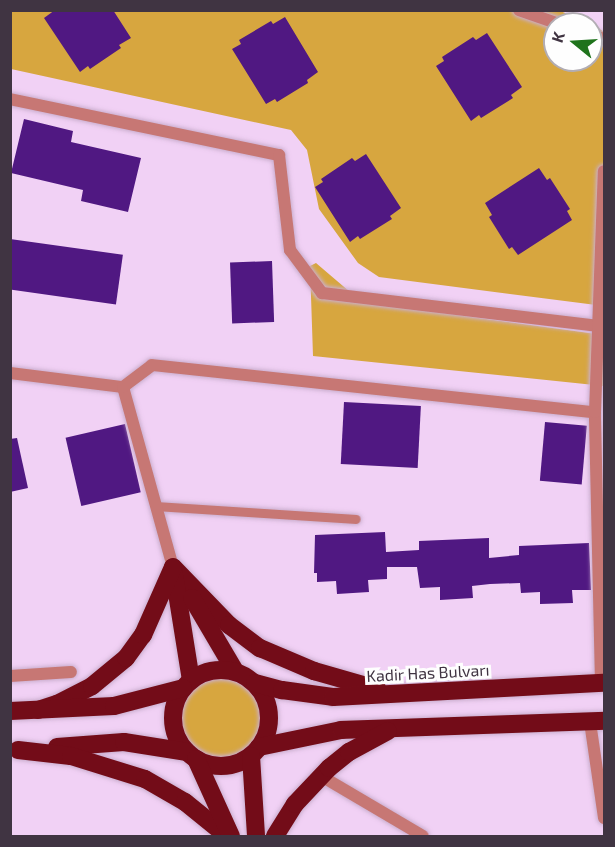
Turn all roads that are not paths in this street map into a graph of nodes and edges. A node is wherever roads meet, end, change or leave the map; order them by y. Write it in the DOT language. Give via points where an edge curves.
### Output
graph roads {
  1 [pos="519,10"];
  2 [pos="543,18"];
  3 [pos="10,99"];
  4 [pos="604,171"];
  5 [pos="597,326"];
  6 [pos="10,373"];
  7 [pos="123,387"];
  8 [pos="595,412"];
  9 [pos="156,506"];
  10 [pos="600,516"];
  11 [pos="356,519"];
  12 [pos="173,567"];
  13 [pos="235,671"];
  14 [pos="71,672"];
  15 [pos="10,676"];
  16 [pos="255,683"];
  17 [pos="603,683"];
  18 [pos="187,684"];
  19 [pos="399,694"];
  20 [pos="38,710"];
  21 [pos="10,711"];
  22 [pos="597,721"];
  23 [pos="395,728"];
  24 [pos="14,750"];
  25 [pos="255,751"];
  26 [pos="192,756"];
  27 [pos="321,776"];
  28 [pos="604,818"];
  29 [pos="229,837"];
  30 [pos="256,837"];
  31 [pos="275,837"];
  32 [pos="423,837"];
  1 -- 2 [label="street"];
  3 -- 5 [label="street" via="279,155 290,250 322,293"];
  4 -- 5 [label="street"];
  5 -- 8 [label="street"];
  6 -- 7 [label="street"];
  7 -- 8 [label="street" via="152,365"];
  7 -- 9 [label="street"];
  8 -- 10 [label="street"];
  9 -- 11 [label="lane"];
  9 -- 12 [label="street"];
  10 -- 17 [label="street"];
  12 -- 13 [label="highway"];
  12 -- 18 [label="highway"];
  12 -- 19 [label="highway" via="223,619 260,648 323,674"];
  12 -- 20 [label="highway" via="142,635 126,658 92,687"];
  13 -- 16 [label="highway"];
  13 -- 18 [label="highway" via="212,670"];
  14 -- 15 [label="street"];
  16 -- 19 [label="highway, Kadir Has Bulvarı" via="322,696"];
  16 -- 25 [label="highway" via="269,714 265,737"];
  17 -- 19 [label="highway, Kadir Has Bulvarı"];
  18 -- 20 [label="highway" via="114,706"];
  18 -- 26 [label="highway" via="177,698 173,721 180,743"];
  20 -- 21 [label="highway"];
  22 -- 23 [label="highway"];
  22 -- 28 [label="street"];
  23 -- 25 [label="highway" via="320,732"];
  23 -- 27 [label="highway" via="350,752"];
  24 -- 26 [label="highway" via="124,742"];
  24 -- 29 [label="highway" via="71,756 144,779 185,802"];
  25 -- 26 [label="highway" via="230,765 207,764"];
  25 -- 30 [label="highway"];
  26 -- 29 [label="highway"];
  27 -- 31 [label="highway" via="295,804"];
  27 -- 32 [label="street"];
}
